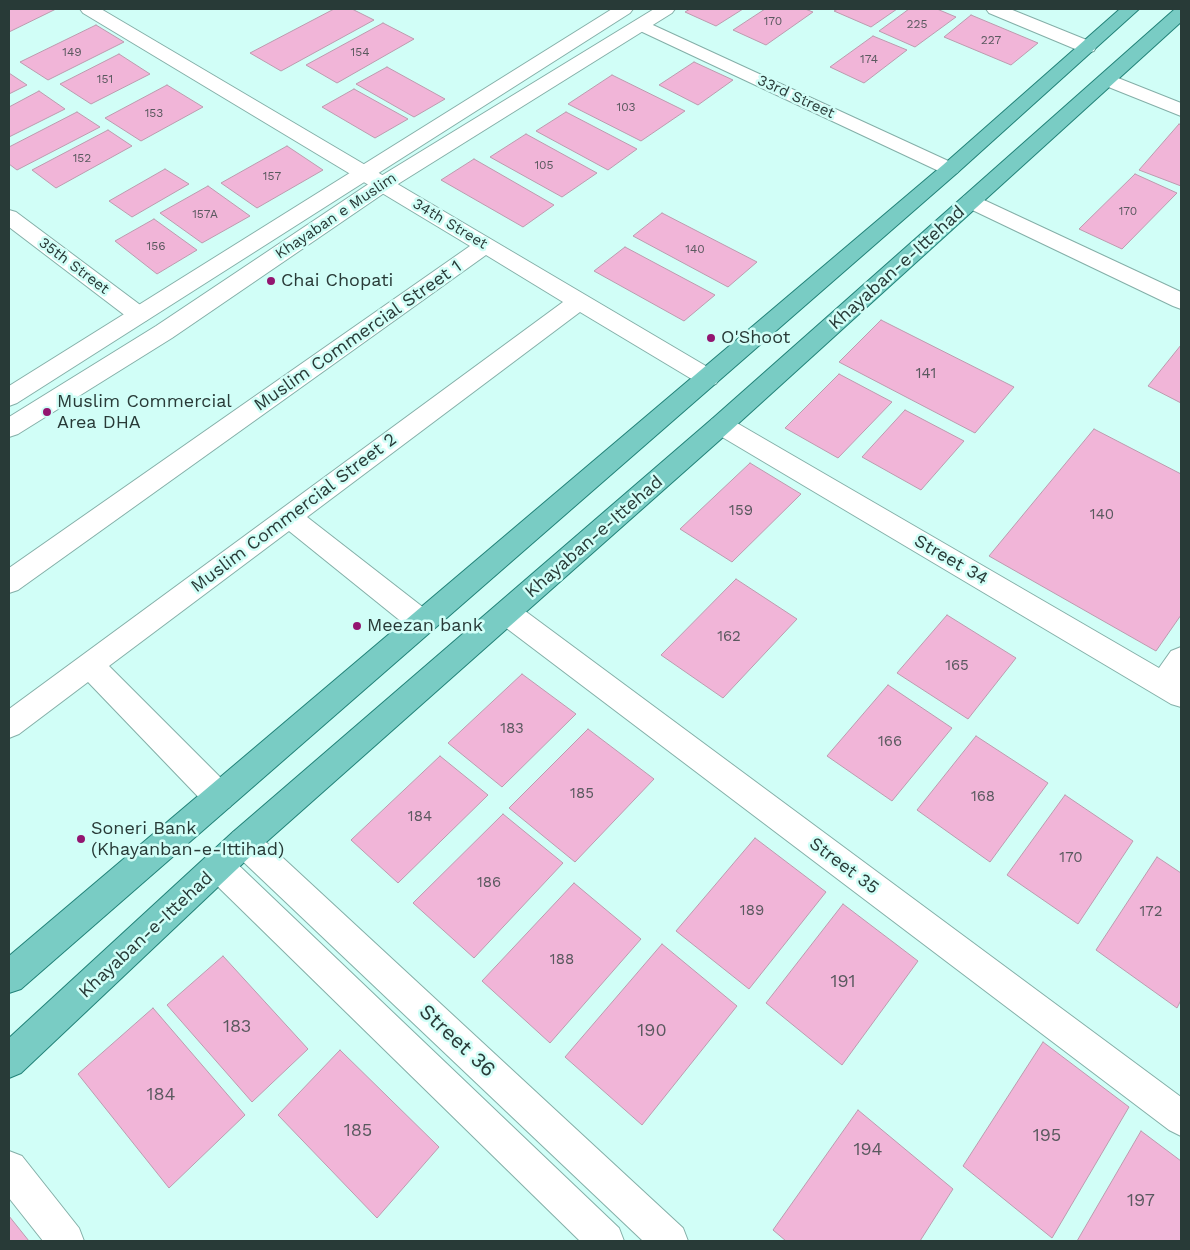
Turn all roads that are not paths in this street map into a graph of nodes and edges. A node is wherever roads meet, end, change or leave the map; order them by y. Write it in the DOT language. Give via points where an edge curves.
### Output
graph roads {
  1 [pos="89,9"];
  2 [pos="666,9"];
  3 [pos="995,9"];
  4 [pos="1130,9"];
  5 [pos="614,10"];
  6 [pos="1181,13"];
  7 [pos="642,25"];
  8 [pos="1087,47"];
  9 [pos="1108,80"];
  10 [pos="508,81"];
  11 [pos="530,93"];
  12 [pos="1181,110"];
  13 [pos="950,169"];
  14 [pos="363,172"];
  15 [pos="383,184"];
  16 [pos="971,201"];
  17 [pos="9,217"];
  18 [pos="486,245"];
  19 [pos="579,301"];
  20 [pos="1181,301"];
  21 [pos="139,315"];
  22 [pos="708,378"];
  23 [pos="34,381"];
  24 [pos="9,397"];
  25 [pos="56,398"];
  26 [pos="721,425"];
  27 [pos="9,428"];
  28 [pos="289,516"];
  29 [pos="14,569"];
  30 [pos="507,613"];
  31 [pos="423,623"];
  32 [pos="1181,659"];
  33 [pos="90,665"];
  34 [pos="1172,689"];
  35 [pos="9,725"];
  36 [pos="220,797"];
  37 [pos="244,842"];
  38 [pos="219,867"];
  39 [pos="9,977"];
  40 [pos="9,1062"];
  41 [pos="1181,1118"];
  42 [pos="9,1169"];
  43 [pos="66,1241"];
  44 [pos="606,1241"];
  45 [pos="670,1241"];
  1 -- 14 [label="street, 34th Street"];
  2 -- 7 [label="street, Khayaban e Muslim"];
  3 -- 8 [label="street"];
  4 -- 8 [label="main road"];
  5 -- 10 [label="street, Khayaban e Muslim"];
  6 -- 9 [label="main road, Khayaban-e-Ittehad"];
  7 -- 11 [label="street, Khayaban e Muslim"];
  7 -- 13 [label="street, 33rd Street"];
  8 -- 13 [label="main road"];
  9 -- 12 [label="street"];
  9 -- 16 [label="main road, Khayaban-e-Ittehad"];
  10 -- 11 [label="street"];
  10 -- 14 [label="street, Khayaban e Muslim"];
  11 -- 15 [label="street, Khayaban e Muslim"];
  13 -- 22 [label="main road"];
  14 -- 15 [label="street, 34th Street"];
  14 -- 21 [label="street, Khayaban e Muslim"];
  15 -- 18 [label="street, 34th Street"];
  15 -- 25 [label="street, Khayaban e Muslim" via="164,332"];
  16 -- 20 [label="street"];
  16 -- 26 [label="main road, Khayaban-e-Ittehad"];
  17 -- 21 [label="street, 35th Street"];
  18 -- 19 [label="street, 34th Street"];
  18 -- 29 [label="street, Muslim Commercial Street 1"];
  19 -- 22 [label="street, 34th Street"];
  19 -- 28 [label="street, Muslim Commercial Street 2"];
  21 -- 23 [label="street, Khayaban e Muslim"];
  22 -- 31 [label="main road"];
  23 -- 24 [label="street, Khayaban e Muslim"];
  23 -- 25 [label="street"];
  25 -- 27 [label="street, Khayaban e Muslim"];
  26 -- 30 [label="main road, Khayaban-e-Ittehad"];
  26 -- 34 [label="street, Street 34"];
  28 -- 31 [label="street"];
  28 -- 33 [label="street, Muslim Commercial Street 2"];
  30 -- 37 [label="main road, Khayaban-e-Ittehad"];
  30 -- 41 [label="street, Street 35"];
  31 -- 36 [label="main road"];
  32 -- 34 [label="street"];
  33 -- 35 [label="street, Muslim Commercial Street 2"];
  33 -- 36 [label="street"];
  36 -- 39 [label="main road"];
  37 -- 38 [label="main road, Khayaban-e-Ittehad"];
  37 -- 45 [label="street, Street 36"];
  38 -- 40 [label="main road, Khayaban-e-Ittehad"];
  38 -- 44 [label="street"];
  42 -- 43 [label="street"];
}
